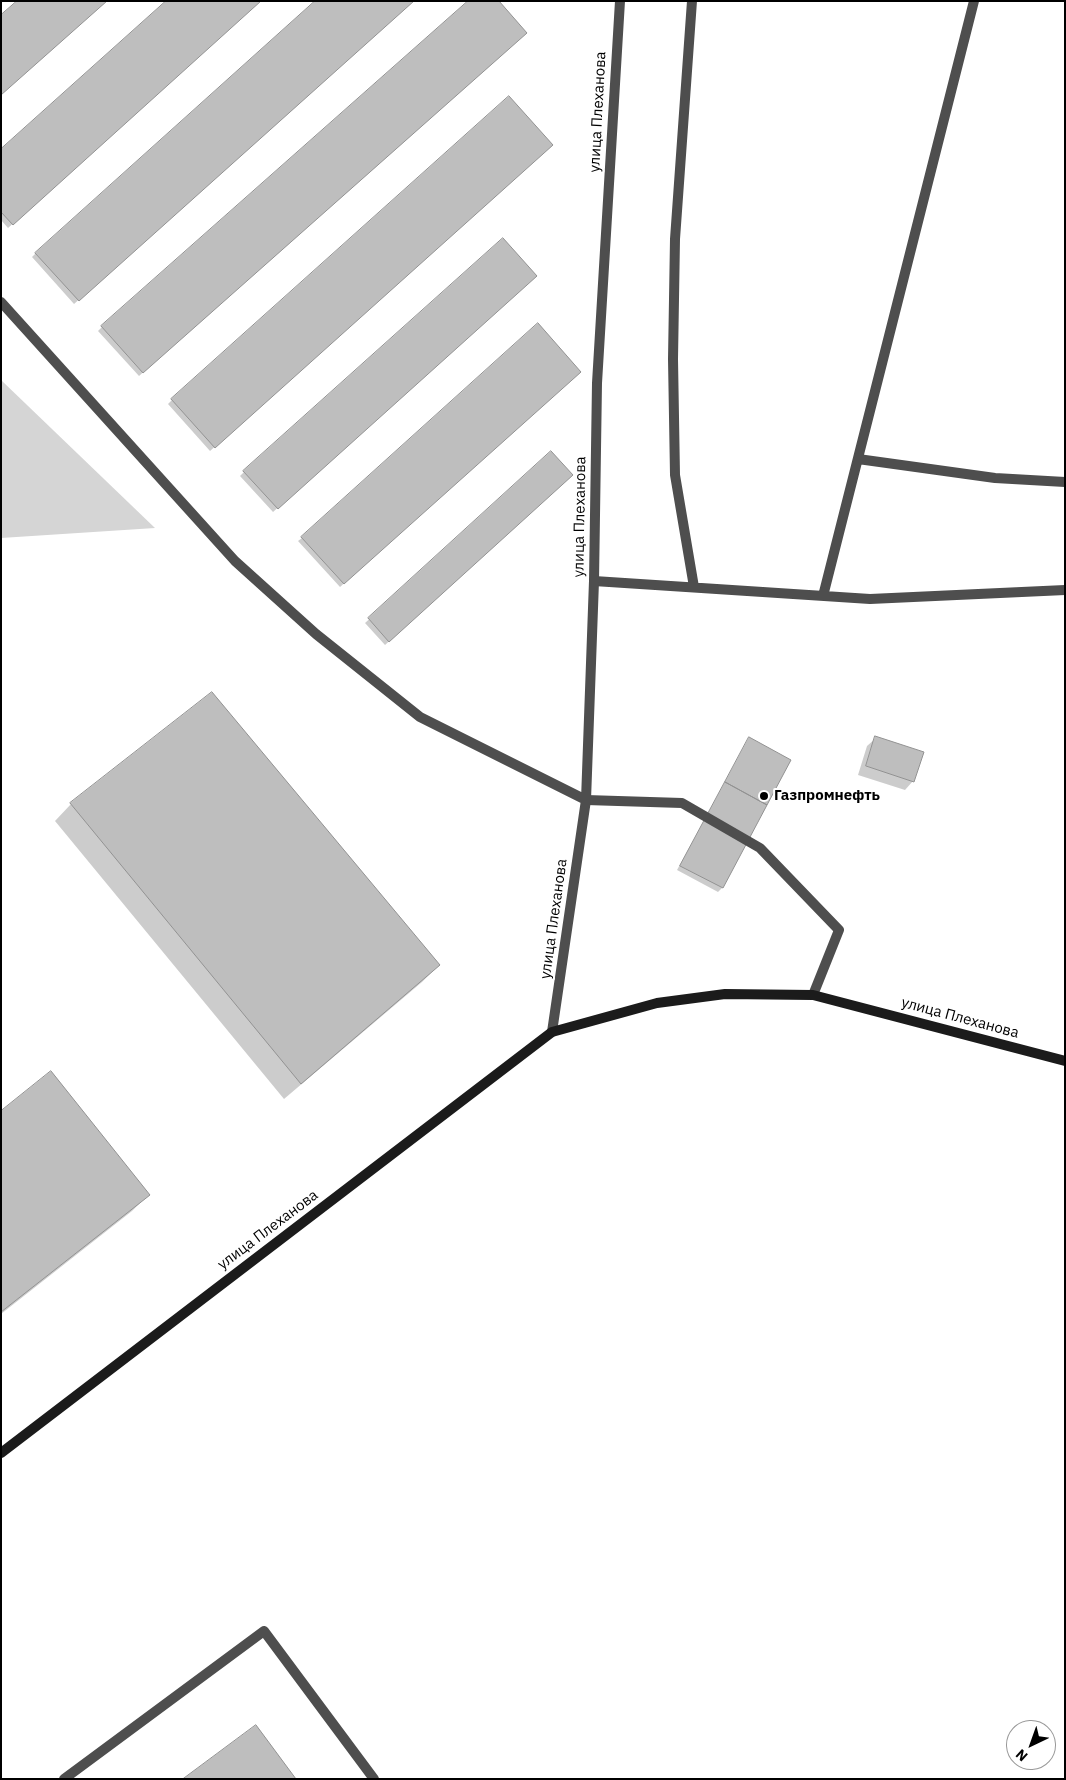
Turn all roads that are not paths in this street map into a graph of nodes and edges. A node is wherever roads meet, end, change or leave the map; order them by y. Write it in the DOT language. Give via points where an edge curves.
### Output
graph roads {
  1 [pos="620,1"];
  2 [pos="692,1"];
  3 [pos="974,1"];
  4 [pos="1,302"];
  5 [pos="858,459"];
  6 [pos="1065,482"];
  7 [pos="594,581"];
  8 [pos="694,587"];
  9 [pos="1065,590"];
  10 [pos="823,596"];
  11 [pos="586,800"];
  12 [pos="813,995"];
  13 [pos="552,1032"];
  14 [pos="1065,1061"];
  15 [pos="1,1453"];
  16 [pos="64,1779"];
  17 [pos="374,1779"];
  1 -- 7 [label="street, улица Плеханова" via="597,383"];
  2 -- 8 [label="street" via="675,239 672,359 675,476"];
  3 -- 5 [label="street"];
  4 -- 11 [label="street" via="235,561 316,634 420,717"];
  5 -- 6 [label="street" via="995,478"];
  5 -- 10 [label="street"];
  7 -- 8 [label="street"];
  7 -- 11 [label="street, улица Плеханова"];
  8 -- 10 [label="street"];
  9 -- 10 [label="street" via="870,599"];
  11 -- 12 [label="street" via="682,803 760,848 839,930"];
  11 -- 13 [label="street, улица Плеханова"];
  12 -- 13 [label="main road, улица Плеханова" via="725,994 676,1000"];
  12 -- 14 [label="main road, улица Плеханова"];
  13 -- 15 [label="main road, улица Плеханова"];
  16 -- 17 [label="street" via="264,1631"];
}
